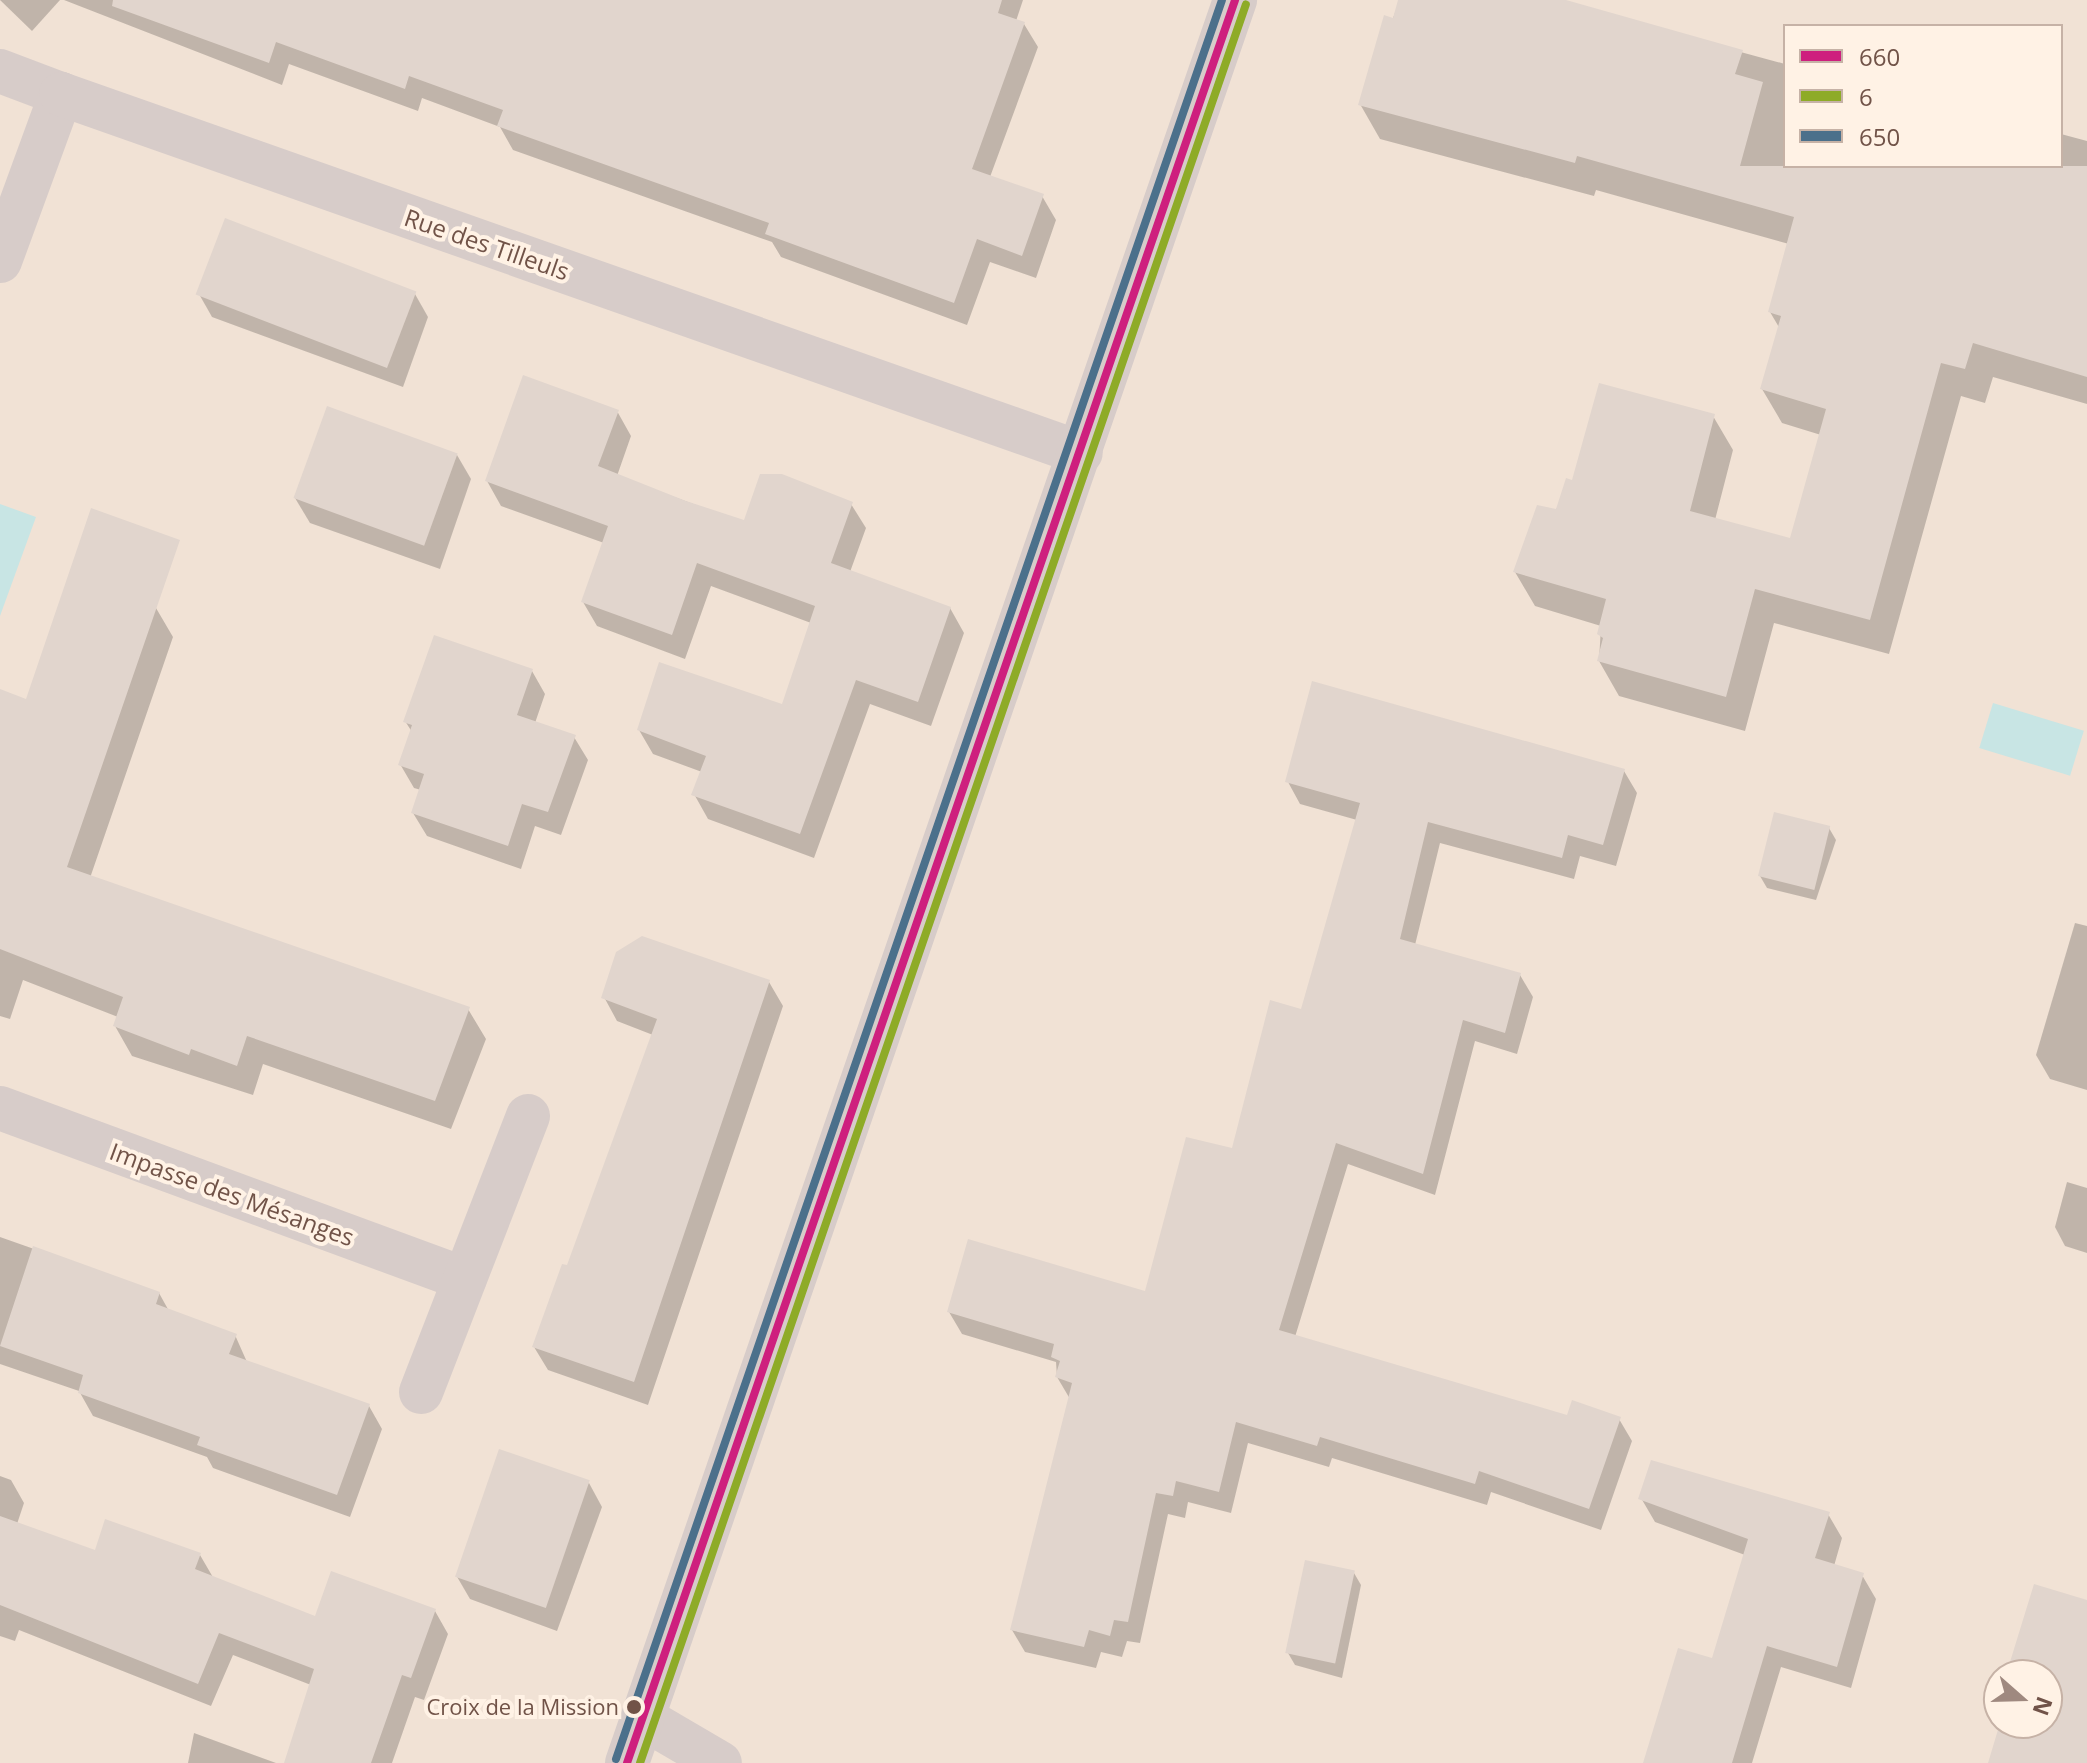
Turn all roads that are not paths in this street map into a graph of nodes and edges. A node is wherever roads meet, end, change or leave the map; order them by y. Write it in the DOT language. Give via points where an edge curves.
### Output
graph roads {
  1 [pos="1235,0"];
  2 [pos="0,71"];
  3 [pos="61,94"];
  4 [pos="0,261"];
  5 [pos="1081,453"];
  6 [pos="0,1108"];
  7 [pos="528,1116"];
  8 [pos="465,1279"];
  9 [pos="421,1392"];
  10 [pos="643,1718"];
  11 [pos="627,1763"];
  12 [pos="720,1763"];
  1 -- 5 [label="street"];
  2 -- 3 [label="street, Rue des Tilleuls"];
  3 -- 4 [label="street"];
  3 -- 5 [label="street, Rue des Tilleuls"];
  5 -- 10 [label="street"];
  6 -- 8 [label="street, Impasse des Mésanges"];
  7 -- 8 [label="street"];
  8 -- 9 [label="street"];
  10 -- 11 [label="street"];
  10 -- 12 [label="street"];
}
